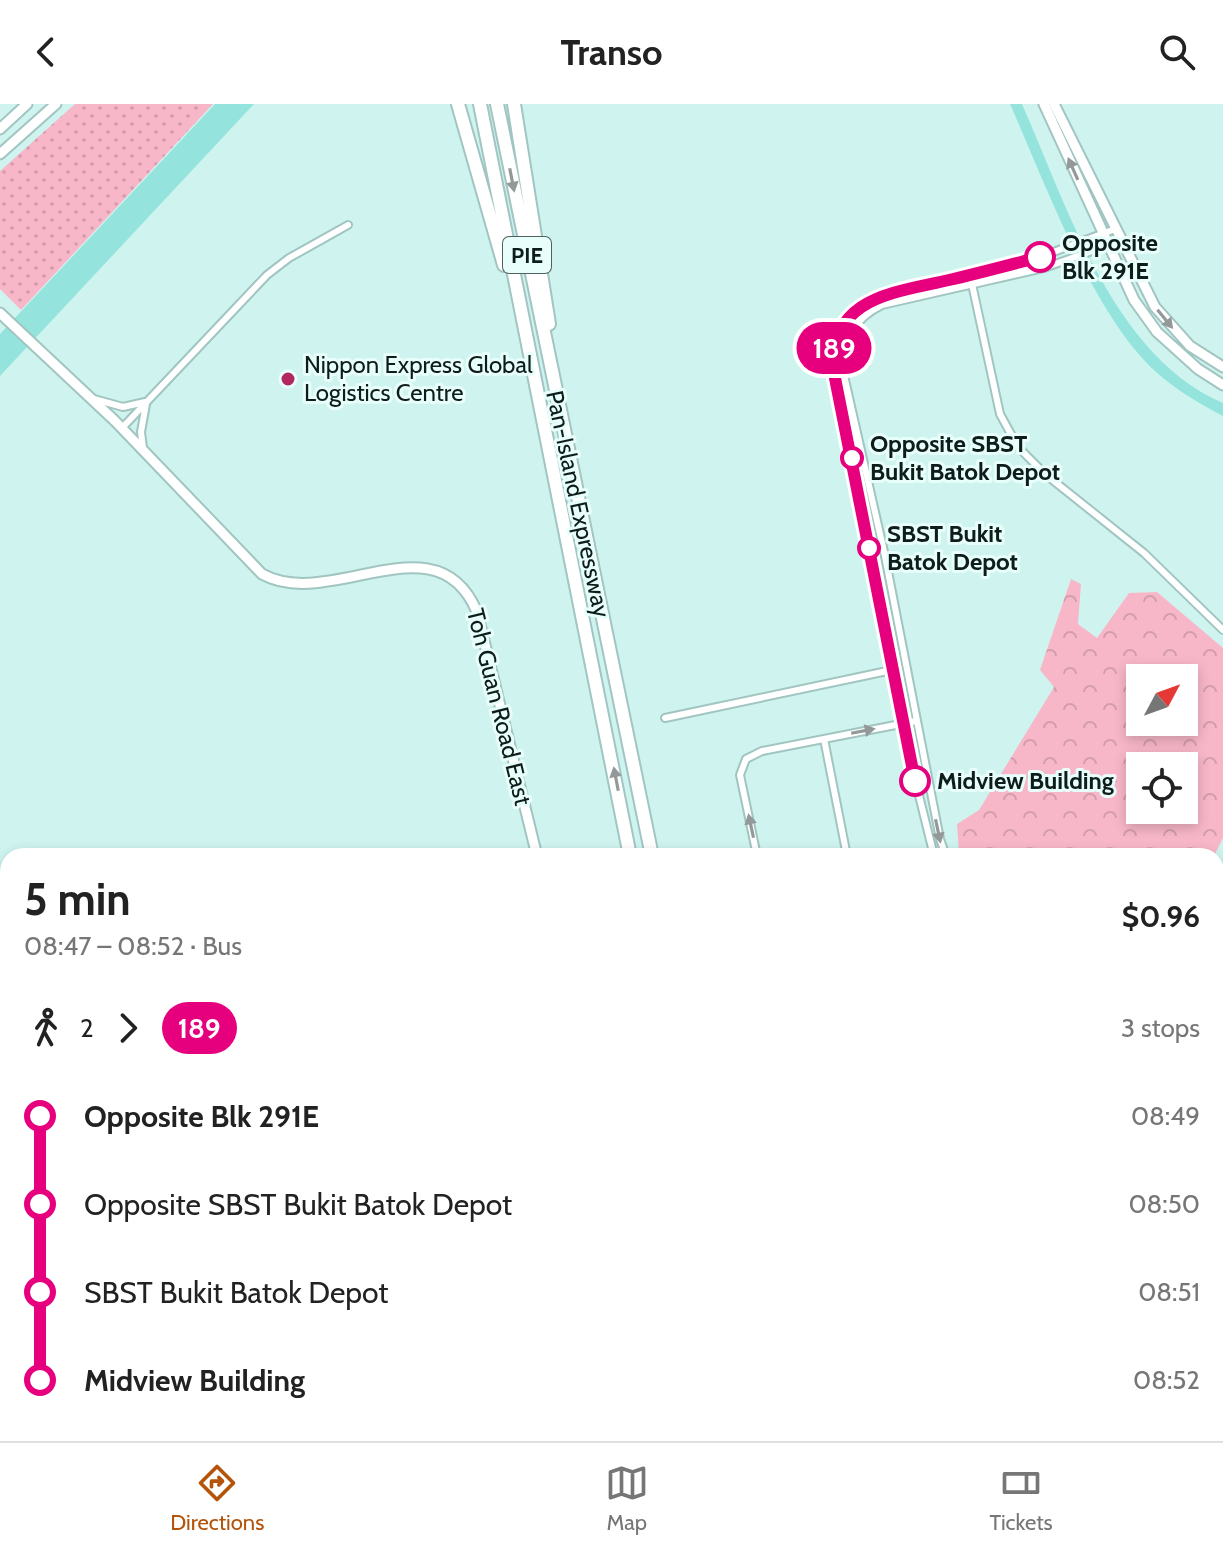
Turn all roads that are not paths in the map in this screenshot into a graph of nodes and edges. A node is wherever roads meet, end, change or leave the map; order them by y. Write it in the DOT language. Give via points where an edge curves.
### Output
graph roads {
  1 [pos="27,104"];
  2 [pos="56,104"];
  3 [pos="458,104"];
  4 [pos="480,104"];
  5 [pos="497,104"];
  6 [pos="514,104"];
  7 [pos="1044,104"];
  8 [pos="1054,104"];
  9 [pos="0,129"];
  10 [pos="0,154"];
  11 [pos="348,225"];
  12 [pos="1115,229"];
  13 [pos="1103,235"];
  14 [pos="1120,241"];
  15 [pos="1107,246"];
  16 [pos="972,284"];
  17 [pos="516,293"];
  18 [pos="3,316"];
  19 [pos="1223,367"];
  20 [pos="1223,385"];
  21 [pos="91,398"];
  22 [pos="147,401"];
  23 [pos="558,407"];
  24 [pos="122,428"];
  25 [pos="144,451"];
  26 [pos="1223,630"];
  27 [pos="892,670"];
  28 [pos="665,718"];
  29 [pos="916,721"];
  30 [pos="903,724"];
  31 [pos="824,739"];
  32 [pos="535,848"];
  33 [pos="629,848"];
  34 [pos="650,848"];
  35 [pos="755,848"];
  36 [pos="845,848"];
  37 [pos="932,848"];
  38 [pos="943,848"];
  1 -- 9 [label="street"];
  2 -- 10 [label="street"];
  3 -- 17 [label="highway" via="506,277"];
  4 -- 17 [label="highway, Pan-Island Expressway / PIE"];
  5 -- 23 [label="highway, Pan-Island Expressway / PIE, one-way"];
  6 -- 23 [label="highway"];
  13 -- 7 [label="street, one-way"];
  8 -- 12 [label="street"];
  11 -- 22 [label="street" via="267,275"];
  12 -- 13 [label="street"];
  12 -- 14 [label="street"];
  13 -- 15 [label="street"];
  13 -- 27 [label="street" via="876,297 855,311 839,333 834,373"];
  14 -- 15 [label="street"];
  14 -- 19 [label="street, one-way" via="1155,307 1190,346"];
  15 -- 16 [label="street"];
  15 -- 20 [label="street" via="1149,324"];
  16 -- 26 [label="street" via="1000,414 1018,447 1144,553"];
  16 -- 29 [label="street" via="878,307 853,328 843,355"];
  33 -- 17 [label="highway, Pan-Island Expressway / PIE, one-way"];
  18 -- 21 [label="street, Toh Guan Road East"];
  21 -- 22 [label="street" via="123,407"];
  21 -- 24 [label="street, Toh Guan Road East"];
  22 -- 24 [label="street"];
  22 -- 25 [label="street" via="141,422"];
  23 -- 34 [label="highway, Pan-Island Expressway / PIE"];
  24 -- 25 [label="street, Toh Guan Road East"];
  25 -- 32 [label="street, Toh Guan Road East" via="270,578 291,582 429,567 463,585 477,612"];
  27 -- 28 [label="street"];
  27 -- 30 [label="street"];
  29 -- 30 [label="street"];
  29 -- 38 [label="street, one-way"];
  31 -- 30 [label="street, one-way"];
  30 -- 37 [label="street"];
  35 -- 31 [label="street, one-way" via="742,763 762,751"];
  31 -- 36 [label="street"];
}
